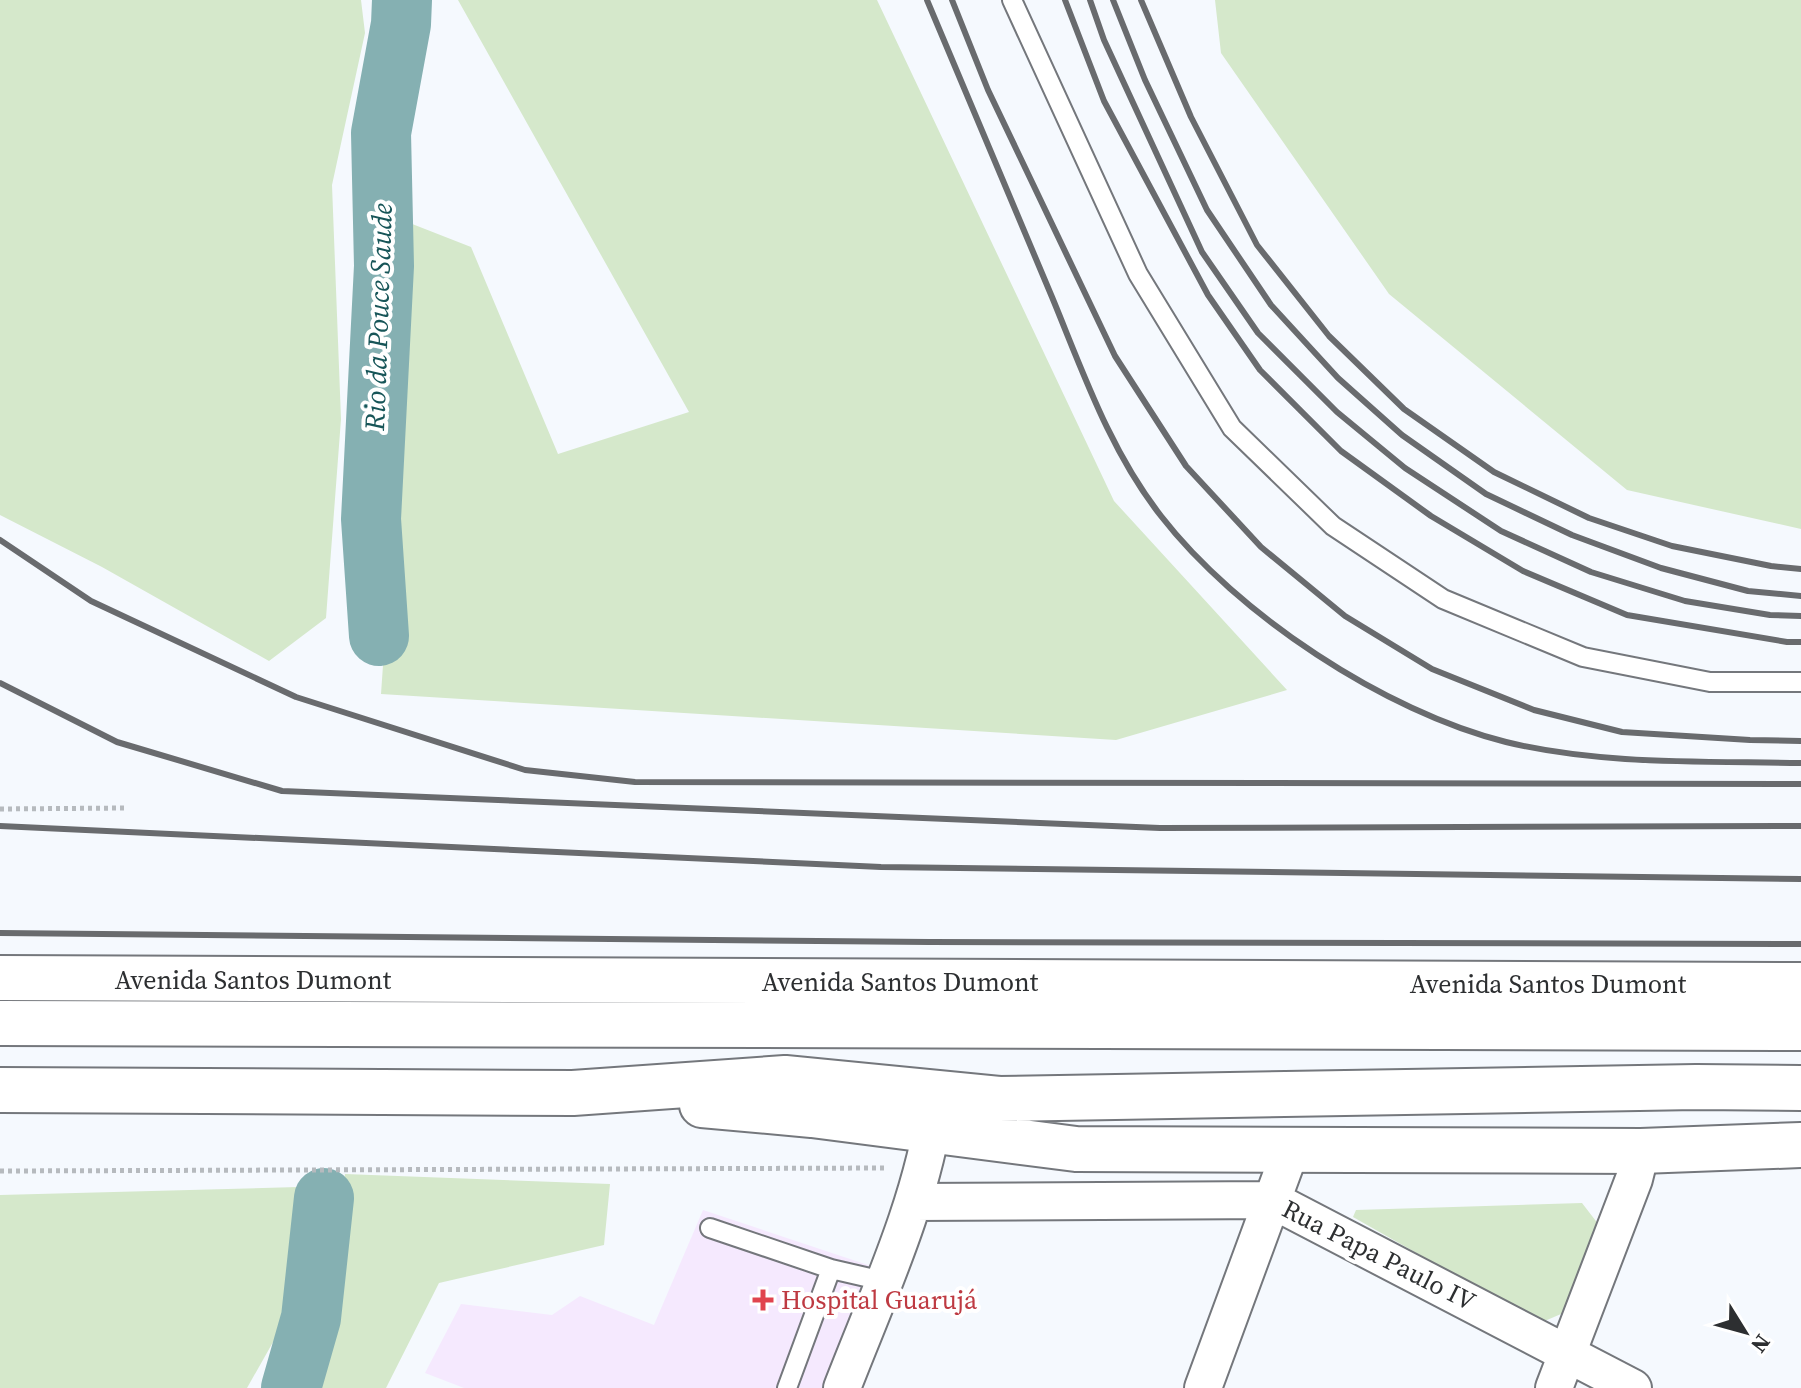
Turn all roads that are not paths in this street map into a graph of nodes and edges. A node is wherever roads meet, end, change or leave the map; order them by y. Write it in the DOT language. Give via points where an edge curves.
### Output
graph roads {
  1 [pos="1012,0"];
  2 [pos="1801,682"];
  3 [pos="0,978"];
  4 [pos="1801,985"];
  5 [pos="0,1023"];
  6 [pos="1801,1028"];
  7 [pos="1696,1087"];
  8 [pos="1801,1088"];
  9 [pos="0,1090"];
  10 [pos="935,1112"];
  11 [pos="1801,1145"];
  12 [pos="1291,1149"];
  13 [pos="1641,1151"];
  14 [pos="1272,1200"];
  15 [pos="913,1202"];
  16 [pos="710,1228"];
  17 [pos="831,1269"];
  18 [pos="883,1281"];
  19 [pos="1567,1352"];
  20 [pos="787,1388"];
  21 [pos="842,1388"];
  22 [pos="1203,1388"];
  23 [pos="1554,1388"];
  24 [pos="1633,1388"];
  1 -- 2 [label="lane" via="1146,287 1232,428 1333,526 1443,599 1583,657 1710,682"];
  3 -- 4 [label="main road, Avenida Santos Dumont"];
  5 -- 6 [label="main road, Avenida Santos Dumont"];
  7 -- 8 [label="main road"];
  7 -- 10 [label="main road" via="999,1099"];
  7 -- 13 [label="main road" via="1652,1122"];
  9 -- 10 [label="main road" via="573,1093 785,1078"];
  10 -- 12 [label="main road" via="1076,1149"];
  10 -- 15 [label="street"];
  11 -- 13 [label="main road"];
  12 -- 13 [label="main road"];
  12 -- 14 [label="street"];
  13 -- 19 [label="street"];
  14 -- 15 [label="street, Rua Papa Paulo IV"];
  14 -- 19 [label="street, Rua Papa Paulo IV"];
  14 -- 22 [label="street"];
  15 -- 18 [label="street"];
  16 -- 17 [label="lane"];
  17 -- 18 [label="lane"];
  17 -- 20 [label="lane"];
  18 -- 21 [label="street"];
  19 -- 23 [label="street"];
  19 -- 24 [label="street, Rua Papa Paulo IV"];
}
